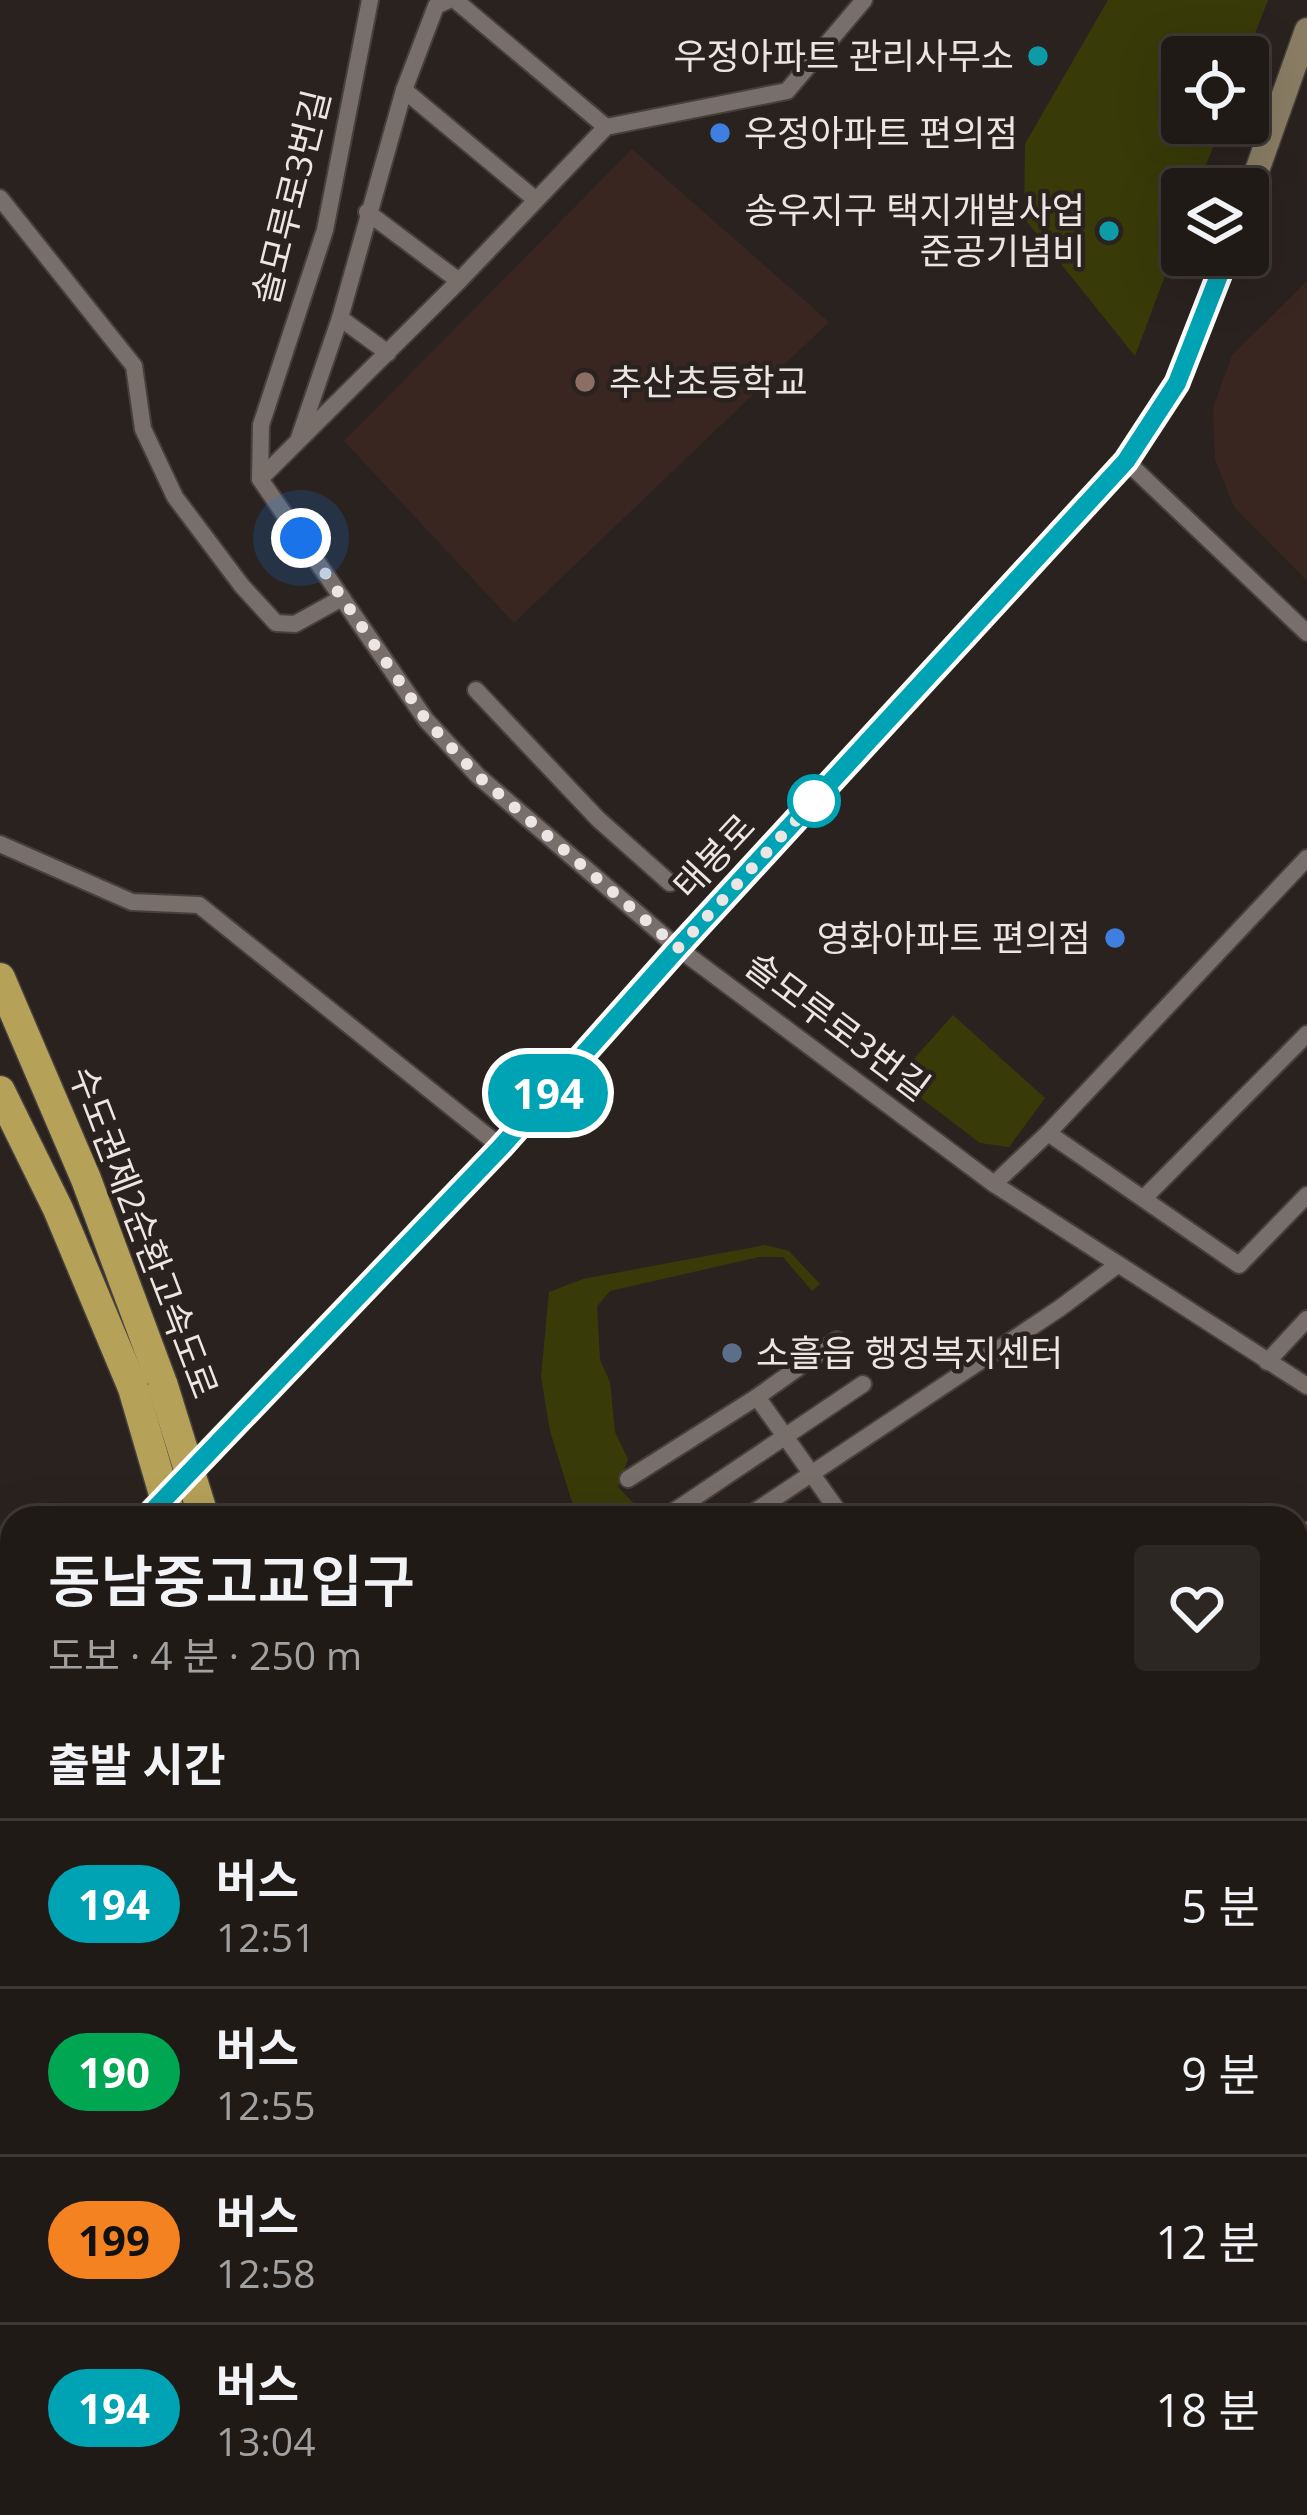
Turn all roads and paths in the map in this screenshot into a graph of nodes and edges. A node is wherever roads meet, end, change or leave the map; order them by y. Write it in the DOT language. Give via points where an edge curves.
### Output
graph roads {
  1 [pos="370,0"];
  2 [pos="452,0"];
  3 [pos="864,0"];
  4 [pos="1307,30"];
  5 [pos="404,90"];
  6 [pos="606,127"];
  7 [pos="1258,168"];
  8 [pos="0,198"];
  9 [pos="536,200"];
  10 [pos="367,212"];
  11 [pos="1219,276"];
  12 [pos="459,281"];
  13 [pos="340,318"];
  14 [pos="388,353"];
  15 [pos="298,440"];
  16 [pos="1126,461"];
  17 [pos="260,479"];
  18 [pos="342,598"];
  19 [pos="1307,633"];
  20 [pos="476,690"];
  21 [pos="0,844"];
  22 [pos="1307,858"];
  23 [pos="670,883"];
  24 [pos="678,948"];
  25 [pos="0,978"];
  26 [pos="1307,1034"];
  27 [pos="0,1091"];
  28 [pos="1048,1133"];
  29 [pos="501,1147"];
  30 [pos="994,1184"];
  31 [pos="1307,1195"];
  32 [pos="1144,1198"];
  33 [pos="1116,1266"];
  34 [pos="1307,1319"];
  35 [pos="837,1340"];
  36 [pos="1267,1362"];
  37 [pos="862,1384"];
  38 [pos="1307,1386"];
  39 [pos="148,1387"];
  40 [pos="757,1397"];
  41 [pos="785,1438"];
  42 [pos="811,1475"];
  43 [pos="628,1479"];
  44 [pos="157,1506"];
  45 [pos="168,1506"];
  46 [pos="198,1506"];
  47 [pos="682,1506"];
  48 [pos="764,1506"];
  49 [pos="834,1506"];
  1 -- 17 [label="street, 솔모루로3번길" via="325,230 262,425"];
  2 -- 5 [label="street" via="436,6"];
  2 -- 6 [label="street"];
  3 -- 6 [label="street" via="788,91"];
  4 -- 7 [label="main road"];
  5 -- 9 [label="street"];
  5 -- 10 [label="street"];
  6 -- 9 [label="street"];
  8 -- 18 [label="street" via="134,366 143,429 175,497 242,586 276,622 295,624"];
  9 -- 12 [label="street"];
  10 -- 12 [label="street"];
  10 -- 13 [label="street"];
  11 -- 16 [label="main road, 태봉로" via="1177,383"];
  12 -- 14 [label="street"];
  13 -- 14 [label="street"];
  13 -- 15 [label="street"];
  14 -- 15 [label="street"];
  15 -- 17 [label="street"];
  16 -- 19 [label="street"];
  16 -- 24 [label="main road, 태봉로"];
  17 -- 18 [label="street, 솔모루로3번길"];
  18 -- 24 [label="street, 솔모루로3번길" via="426,720 478,776"];
  20 -- 23 [label="street"];
  21 -- 29 [label="street" via="132,902 199,905"];
  22 -- 28 [label="street"];
  24 -- 29 [label="main road, 태봉로"];
  24 -- 30 [label="street, 솔모루로3번길"];
  25 -- 39 [label="highway, 수도권제2순환고속도로" via="86,1179"];
  26 -- 32 [label="street"];
  27 -- 39 [label="highway, 수도권제2순환고속도로"];
  28 -- 30 [label="street"];
  28 -- 32 [label="street"];
  29 -- 44 [label="main road, 태봉로"];
  30 -- 33 [label="street, 솔모루로3번길"];
  31 -- 32 [label="street" via="1239,1265"];
  33 -- 36 [label="street, 솔모루로3번길"];
  33 -- 42 [label="street"];
  34 -- 36 [label="street"];
  35 -- 40 [label="street"];
  36 -- 38 [label="street, 솔모루로3번길"];
  37 -- 41 [label="street"];
  39 -- 45 [label="highway, 수도권제2순환고속도로, bridge"];
  39 -- 46 [label="highway, 수도권제2순환고속도로, bridge"];
  40 -- 41 [label="street"];
  40 -- 43 [label="street"];
  41 -- 42 [label="street"];
  41 -- 47 [label="street"];
  42 -- 48 [label="street"];
  42 -- 49 [label="street"];
}
